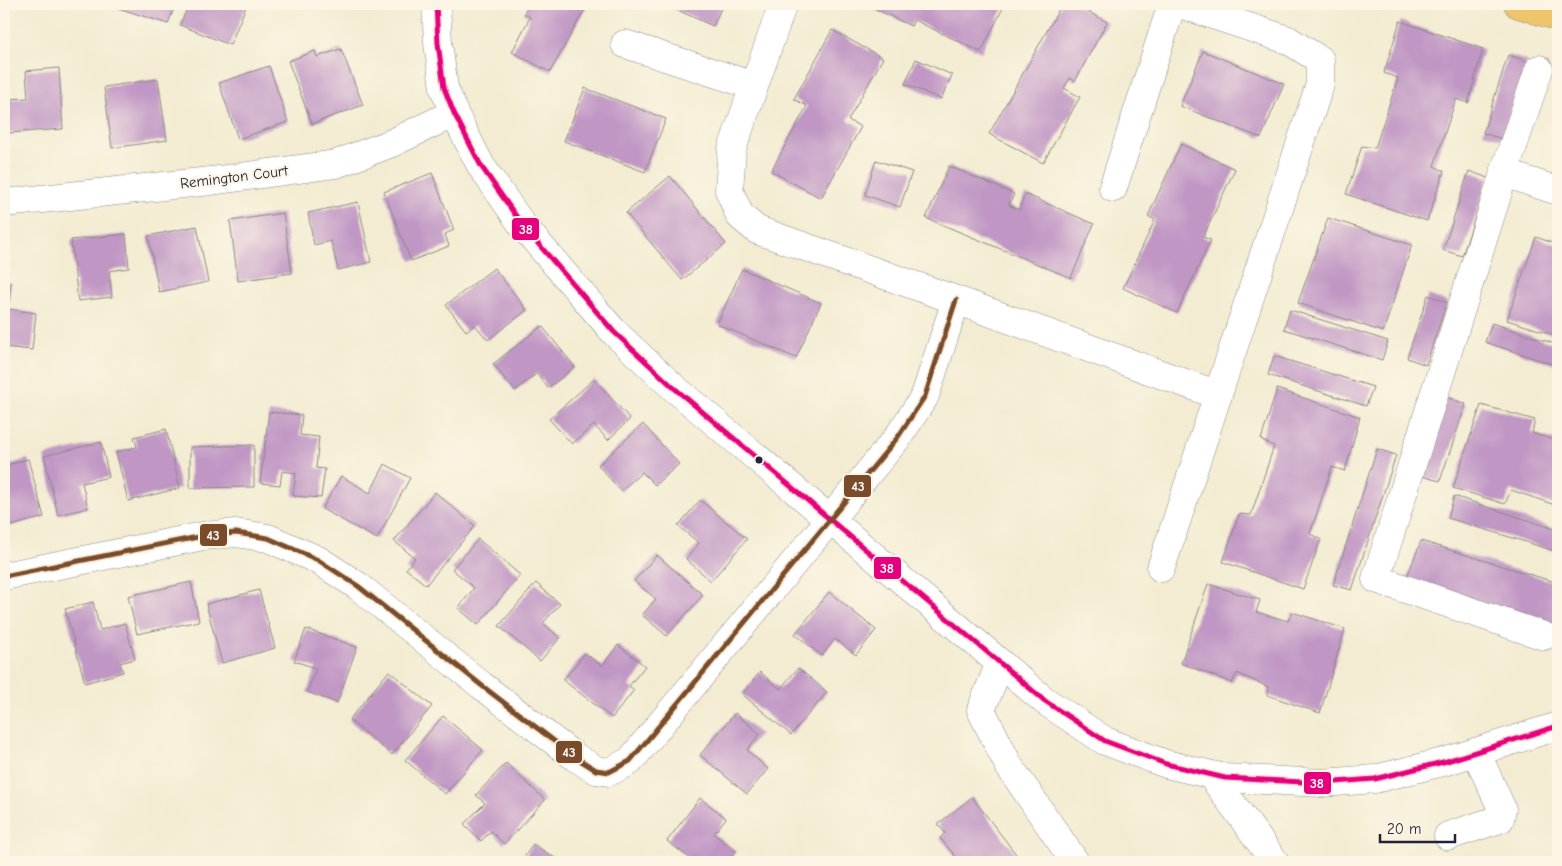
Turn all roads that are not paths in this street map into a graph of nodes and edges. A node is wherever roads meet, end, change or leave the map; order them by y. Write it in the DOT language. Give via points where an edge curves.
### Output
graph roads {
  1 [pos="436,4"];
  2 [pos="783,4"];
  3 [pos="1172,4"];
  4 [pos="1180,4"];
  5 [pos="1518,4"];
  6 [pos="1558,17"];
  7 [pos="625,44"];
  8 [pos="1538,70"];
  9 [pos="754,86"];
  10 [pos="454,112"];
  11 [pos="1504,173"];
  12 [pos="1113,188"];
  13 [pos="1558,191"];
  14 [pos="4,203"];
  15 [pos="956,300"];
  16 [pos="1218,395"];
  17 [pos="829,520"];
  18 [pos="1161,568"];
  19 [pos="4,576"];
  20 [pos="1544,636"];
  21 [pos="1000,663"];
  22 [pos="1558,726"];
  23 [pos="1476,752"];
  24 [pos="1211,774"];
  25 [pos="1448,836"];
  26 [pos="1075,862"];
  27 [pos="1275,862"];
  1 -- 10 [label="street" via="444,88"];
  2 -- 9 [label="street"];
  3 -- 12 [label="street"];
  4 -- 16 [label="street" via="1288,40 1320,60 1320,84"];
  5 -- 6 [label="main road"];
  7 -- 9 [label="street"];
  8 -- 11 [label="street"];
  9 -- 15 [label="street" via="732,149 729,190 740,216 757,230"];
  10 -- 14 [label="street, Remington Court" via="392,144 336,164"];
  10 -- 17 [label="street" via="481,166 523,226 614,332 673,387"];
  11 -- 13 [label="street"];
  11 -- 20 [label="street" via="1376,579"];
  15 -- 16 [label="street"];
  15 -- 17 [label="street" via="925,396 898,438"];
  16 -- 18 [label="street"];
  17 -- 19 [label="street" via="630,761 609,772 596,770 575,757 358,586 318,560 268,538 236,533 203,536"];
  17 -- 21 [label="street"];
  21 -- 24 [label="street" via="1045,701 1105,741 1166,764"];
  21 -- 26 [label="street" via="980,710 1009,766"];
  22 -- 23 [label="street"];
  23 -- 24 [label="street" via="1375,779 1340,782 1225,778"];
  23 -- 25 [label="street" via="1502,809 1500,819"];
  24 -- 27 [label="street"];
}
